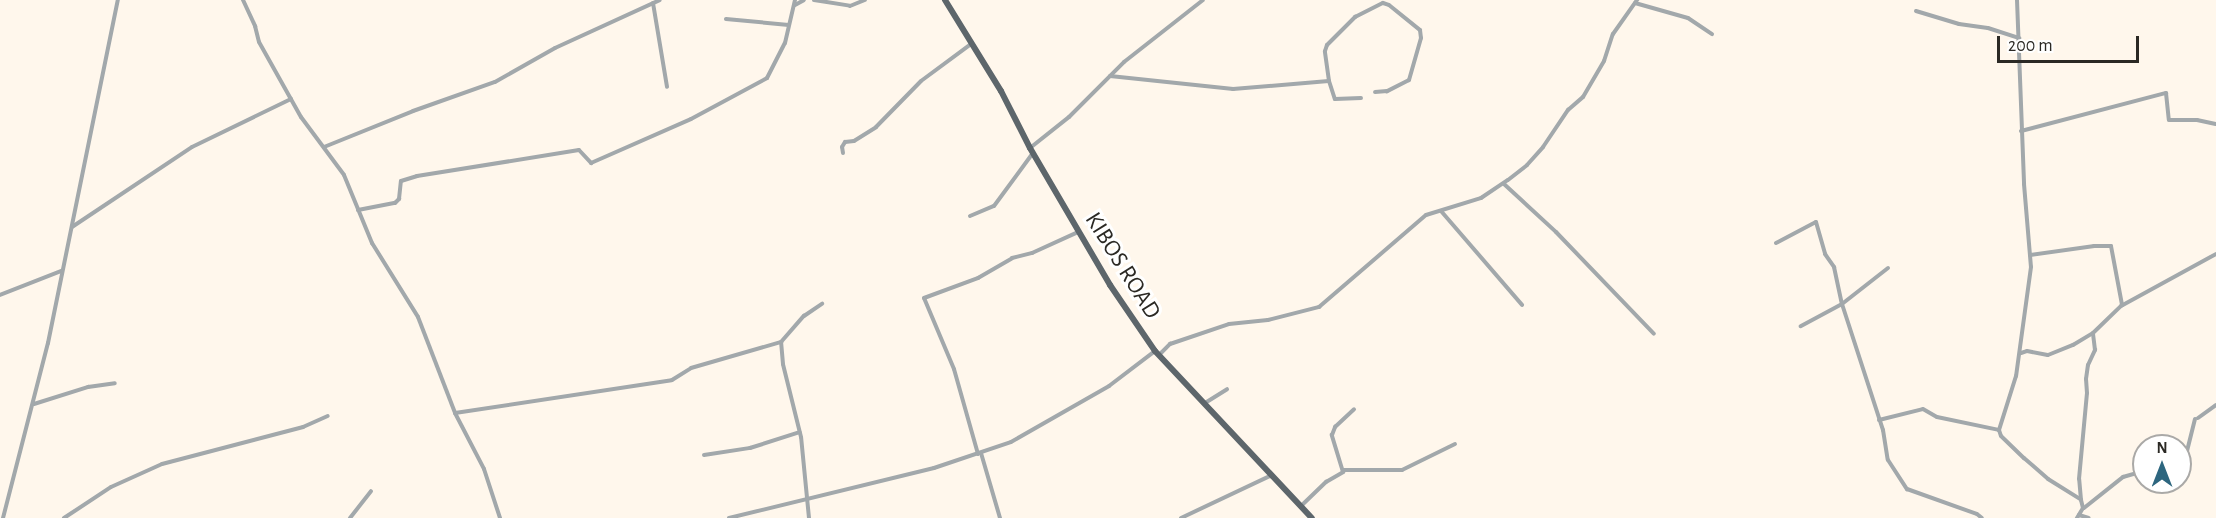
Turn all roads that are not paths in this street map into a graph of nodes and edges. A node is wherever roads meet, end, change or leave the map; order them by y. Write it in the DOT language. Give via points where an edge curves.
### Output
graph roads {
  1 [pos="118,0"];
  2 [pos="243,0"];
  3 [pos="660,0"];
  4 [pos="795,0"];
  5 [pos="804,0"];
  6 [pos="814,0"];
  7 [pos="865,0"];
  8 [pos="945,0"];
  9 [pos="1203,0"];
  10 [pos="2017,0"];
  11 [pos="1636,2"];
  12 [pos="653,3"];
  13 [pos="795,6"];
  14 [pos="1916,11"];
  15 [pos="726,19"];
  16 [pos="789,26"];
  17 [pos="1712,34"];
  18 [pos="2019,38"];
  19 [pos="972,44"];
  20 [pos="1110,76"];
  21 [pos="1329,81"];
  22 [pos="667,87"];
  23 [pos="1375,92"];
  24 [pos="1360,98"];
  25 [pos="291,99"];
  26 [pos="2216,124"];
  27 [pos="2021,131"];
  28 [pos="324,147"];
  29 [pos="1032,150"];
  30 [pos="843,153"];
  31 [pos="1504,184"];
  32 [pos="357,210"];
  33 [pos="1441,211"];
  34 [pos="970,216"];
  35 [pos="71,229"];
  36 [pos="1079,232"];
  37 [pos="1776,243"];
  38 [pos="2216,254"];
  39 [pos="2031,255"];
  40 [pos="1888,268"];
  41 [pos="61,271"];
  42 [pos="0,296"];
  43 [pos="822,304"];
  44 [pos="1842,304"];
  45 [pos="1522,305"];
  46 [pos="2122,306"];
  47 [pos="1801,326"];
  48 [pos="2093,333"];
  49 [pos="1654,334"];
  50 [pos="782,342"];
  51 [pos="1157,353"];
  52 [pos="2020,354"];
  53 [pos="115,383"];
  54 [pos="1227,389"];
  55 [pos="1204,403"];
  56 [pos="33,404"];
  57 [pos="2216,405"];
  58 [pos="1354,409"];
  59 [pos="456,413"];
  60 [pos="327,416"];
  61 [pos="1879,420"];
  62 [pos="1999,430"];
  63 [pos="800,432"];
  64 [pos="2192,434"];
  65 [pos="1455,444"];
  66 [pos="980,453"];
  67 [pos="704,455"];
  68 [pos="1343,470"];
  69 [pos="2132,474"];
  70 [pos="1272,475"];
  71 [pos="371,491"];
  72 [pos="2080,500"];
  73 [pos="807,501"];
  74 [pos="1301,506"];
  75 [pos="2083,508"];
  76 [pos="2078,517"];
  77 [pos="3,518"];
  78 [pos="64,518"];
  79 [pos="350,518"];
  80 [pos="500,518"];
  81 [pos="729,518"];
  82 [pos="809,518"];
  83 [pos="1000,518"];
  84 [pos="1181,518"];
  85 [pos="1312,518"];
  86 [pos="1982,518"];
  87 [pos="2089,518"];
  1 -- 35 [label="street"];
  2 -- 25 [label="street" via="259,42"];
  3 -- 12 [label="street"];
  4 -- 13 [label="street"];
  5 -- 13 [label="street"];
  6 -- 7 [label="street" via="850,6"];
  8 -- 19 [label="main road, KIBOS ROAD"];
  9 -- 20 [label="street"];
  10 -- 18 [label="street"];
  11 -- 17 [label="street" via="1688,18"];
  11 -- 31 [label="street" via="1613,34 1604,61 1583,97 1568,110 1527,165"];
  12 -- 22 [label="street"];
  12 -- 28 [label="street" via="555,48 495,82"];
  13 -- 16 [label="street"];
  14 -- 18 [label="street"];
  15 -- 16 [label="street"];
  16 -- 32 [label="street" via="784,46 763,81 591,163 579,150 417,176 401,181 395,203"];
  18 -- 27 [label="street"];
  19 -- 29 [label="main road, KIBOS ROAD"];
  19 -- 30 [label="street" via="921,81 876,127 854,141 845,142"];
  20 -- 21 [label="street" via="1233,89"];
  20 -- 29 [label="street"];
  21 -- 23 [label="street" via="1327,45 1355,17 1383,3 1420,30 1421,38 1409,80 1388,91"];
  21 -- 24 [label="street" via="1335,99"];
  25 -- 28 [label="street"];
  25 -- 35 [label="street" via="192,147"];
  26 -- 27 [label="street" via="2169,120 2166,93"];
  27 -- 39 [label="street"];
  28 -- 32 [label="street" via="344,175"];
  29 -- 34 [label="street" via="994,206"];
  29 -- 36 [label="main road, KIBOS ROAD"];
  31 -- 33 [label="street" via="1481,198"];
  31 -- 49 [label="street"];
  32 -- 59 [label="street" via="372,243 423,327"];
  33 -- 45 [label="street"];
  33 -- 51 [label="street" via="1413,224 1319,307 1268,320 1229,324 1170,344"];
  35 -- 41 [label="street"];
  36 -- 51 [label="main road, KIBOS ROAD"];
  36 -- 66 [label="street" via="924,298 951,359"];
  37 -- 44 [label="street" via="1816,222 1825,254 1834,267"];
  38 -- 46 [label="street"];
  39 -- 46 [label="street" via="2110,246"];
  39 -- 52 [label="street"];
  40 -- 44 [label="street"];
  41 -- 42 [label="street"];
  41 -- 56 [label="street"];
  43 -- 50 [label="street" via="804,316"];
  44 -- 47 [label="street"];
  44 -- 61 [label="street"];
  46 -- 48 [label="street"];
  48 -- 52 [label="street" via="2048,355 2027,351"];
  48 -- 72 [label="street" via="2095,350 2086,379"];
  50 -- 59 [label="street" via="691,368 672,380"];
  50 -- 63 [label="street" via="783,364"];
  51 -- 55 [label="main road, KIBOS ROAD"];
  51 -- 66 [label="street" via="1043,425"];
  52 -- 62 [label="street"];
  53 -- 56 [label="street"];
  54 -- 55 [label="street"];
  55 -- 70 [label="main road, KIBOS ROAD"];
  56 -- 77 [label="street"];
  57 -- 64 [label="street" via="2196,418"];
  58 -- 68 [label="street" via="1332,435"];
  59 -- 80 [label="street" via="484,469"];
  60 -- 78 [label="street" via="303,428 162,464 111,487"];
  61 -- 62 [label="street" via="1922,409 1939,417"];
  61 -- 86 [label="street" via="1888,460 1907,489"];
  62 -- 72 [label="street" via="2032,465"];
  63 -- 67 [label="street" via="750,448"];
  63 -- 73 [label="street"];
  65 -- 68 [label="street" via="1402,470"];
  66 -- 73 [label="street"];
  66 -- 83 [label="street"];
  68 -- 74 [label="street"];
  69 -- 75 [label="street"];
  70 -- 74 [label="main road, KIBOS ROAD"];
  70 -- 84 [label="street"];
  71 -- 79 [label="street"];
  72 -- 75 [label="street"];
  73 -- 81 [label="street"];
  73 -- 82 [label="street"];
  74 -- 85 [label="main road, KIBOS ROAD"];
  75 -- 76 [label="street"];
  76 -- 87 [label="street"];
}
